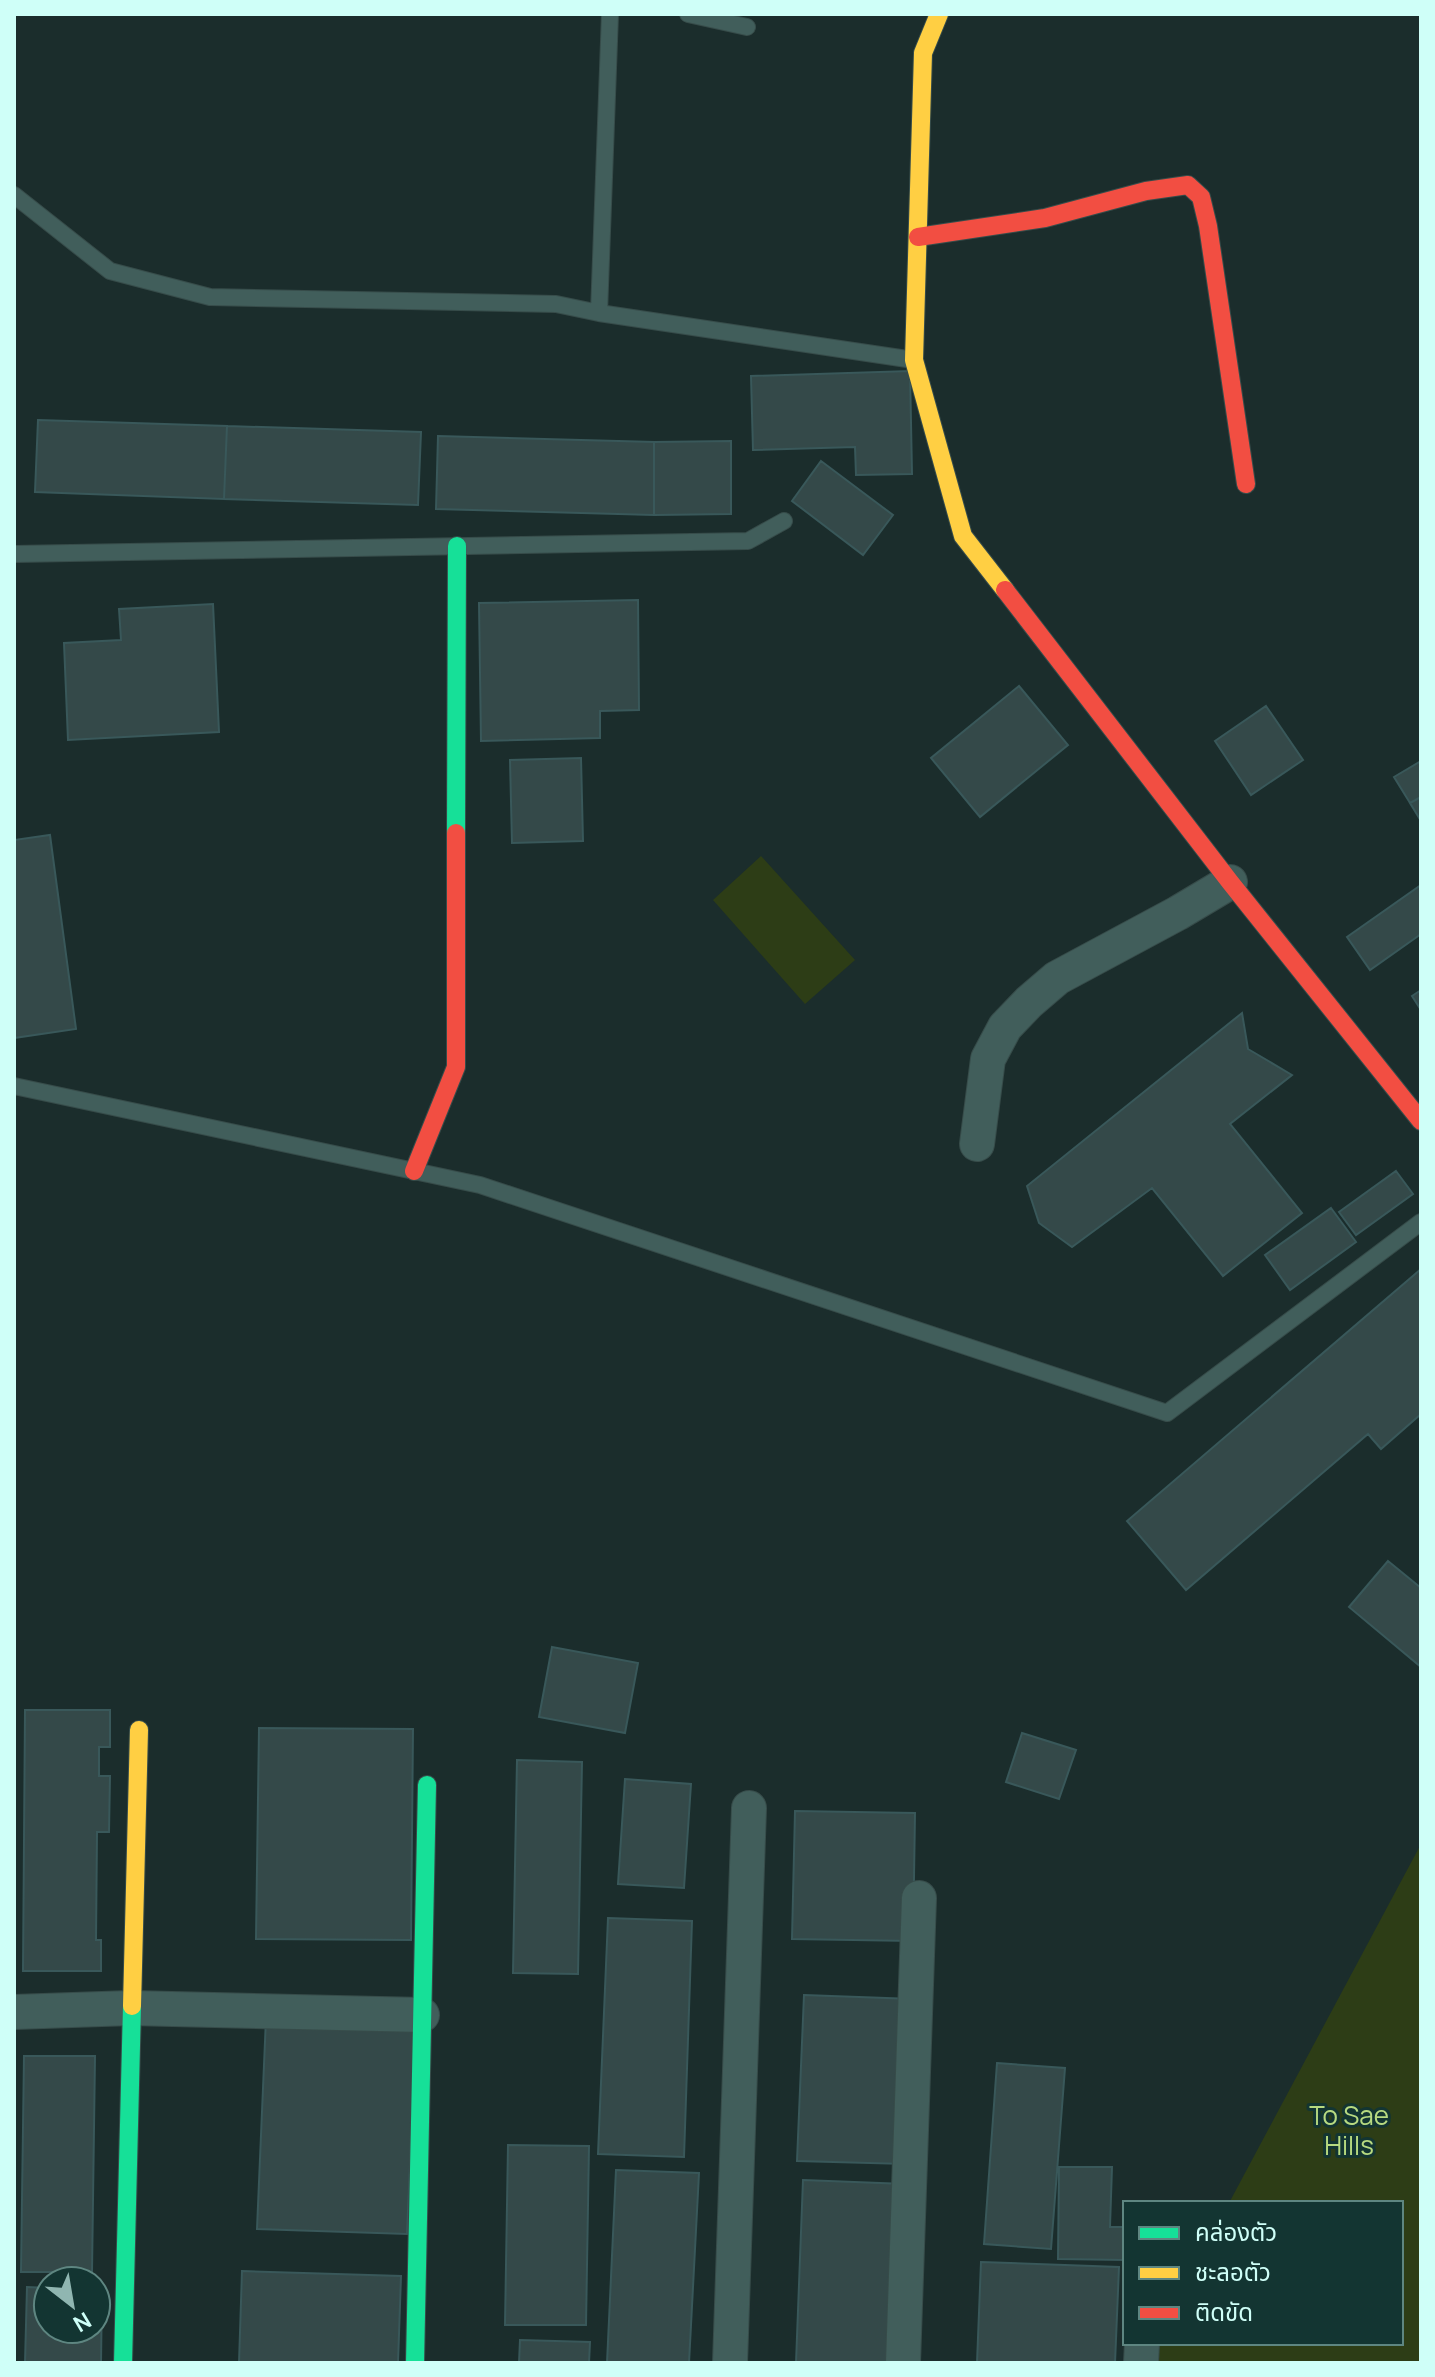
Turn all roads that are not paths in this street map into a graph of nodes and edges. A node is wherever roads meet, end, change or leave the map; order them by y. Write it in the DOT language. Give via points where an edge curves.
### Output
graph roads {
  1 [pos="610,14"];
  2 [pos="688,14"];
  3 [pos="939,14"];
  4 [pos="747,27"];
  5 [pos="14,195"];
  6 [pos="918,237"];
  7 [pos="599,313"];
  8 [pos="914,360"];
  9 [pos="1246,484"];
  10 [pos="784,521"];
  11 [pos="457,546"];
  12 [pos="14,554"];
  13 [pos="1230,882"];
  14 [pos="14,1086"];
  15 [pos="1421,1121"];
  16 [pos="977,1144"];
  17 [pos="414,1171"];
  18 [pos="1421,1222"];
  19 [pos="139,1730"];
  20 [pos="427,1785"];
  21 [pos="749,1808"];
  22 [pos="919,1898"];
  23 [pos="131,2008"];
  24 [pos="14,2012"];
  25 [pos="422,2015"];
  26 [pos="123,2363"];
  27 [pos="415,2363"];
  28 [pos="730,2363"];
  29 [pos="903,2363"];
  1 -- 7 [label="lane"];
  2 -- 4 [label="lane"];
  3 -- 6 [label="street" via="923,53"];
  5 -- 7 [label="lane" via="110,271 210,297 556,304"];
  6 -- 8 [label="street"];
  6 -- 9 [label="street" via="1045,218 1188,185 1201,197 1208,226"];
  7 -- 8 [label="lane"];
  8 -- 13 [label="street" via="963,536"];
  10 -- 11 [label="lane" via="748,541"];
  11 -- 12 [label="lane"];
  11 -- 17 [label="street" via="456,1067"];
  13 -- 15 [label="street"];
  13 -- 16 [label="street" via="1057,978 1029,1002 1005,1027 988,1059"];
  14 -- 17 [label="lane"];
  17 -- 18 [label="lane" via="480,1185 1167,1413"];
  19 -- 23 [label="street"];
  20 -- 25 [label="street"];
  21 -- 28 [label="street"];
  22 -- 29 [label="street"];
  23 -- 24 [label="street"];
  23 -- 25 [label="street"];
  23 -- 26 [label="street"];
  25 -- 27 [label="street"];
}
